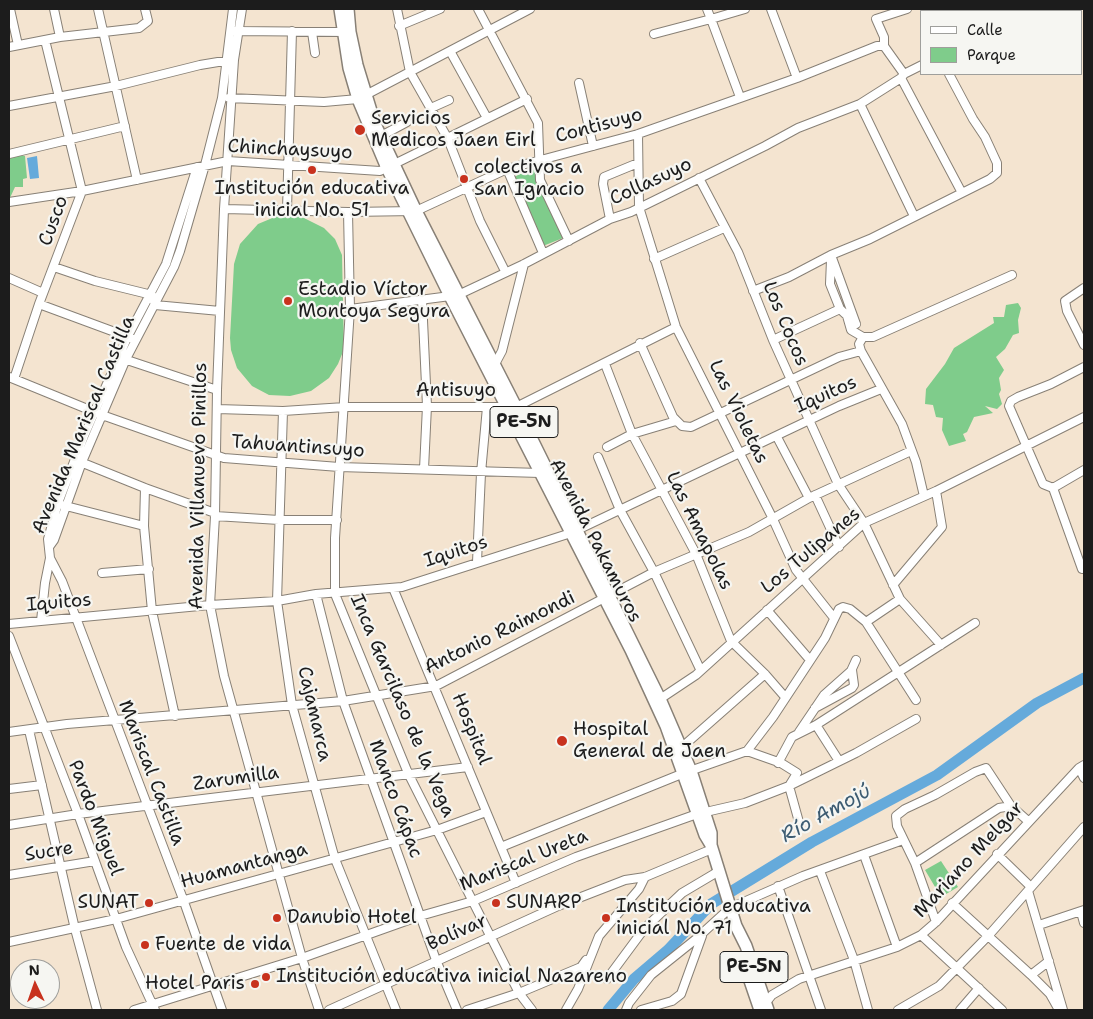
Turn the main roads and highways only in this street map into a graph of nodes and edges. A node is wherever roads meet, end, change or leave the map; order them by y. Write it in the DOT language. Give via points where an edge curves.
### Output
graph roads {
  1 [pos="340,9"];
  2 [pos="348,9"];
  3 [pos="346,32"];
  4 [pos="362,98"];
  5 [pos="390,166"];
  6 [pos="454,296"];
  7 [pos="512,407"];
  8 [pos="574,532"];
  9 [pos="608,598"];
  10 [pos="688,772"];
  11 [pos="764,1008"];
  1 -- 3 [label="highway, Avenida Pakamuros / PE-5N"];
  2 -- 3 [label="highway, Avenida Pakamuros / PE-5N"];
  3 -- 4 [label="highway, Avenida Pakamuros / PE-5N"];
  4 -- 5 [label="highway, Avenida Pakamuros / PE-5N"];
  4 -- 5 [label="highway, Avenida Pakamuros / PE-5N" via="381,136"];
  5 -- 6 [label="highway, Avenida Pakamuros / PE-5N"];
  6 -- 7 [label="highway, Avenida Pakamuros / PE-5N"];
  6 -- 7 [label="highway, Avenida Pakamuros / PE-5N" via="494,366"];
  7 -- 8 [label="highway, Avenida Pakamuros / PE-5N"];
  7 -- 8 [label="highway, Avenida Pakamuros / PE-5N" via="540,473"];
  8 -- 9 [label="highway, Avenida Pakamuros / PE-5N"];
  9 -- 10 [label="highway, Avenida Pakamuros / PE-5N"];
  9 -- 10 [label="highway, Avenida Pakamuros / PE-5N" via="660,699"];
  10 -- 11 [label="highway, Avenida Pakamuros / PE-5N" via="711,833 729,905 746,946"];
}
